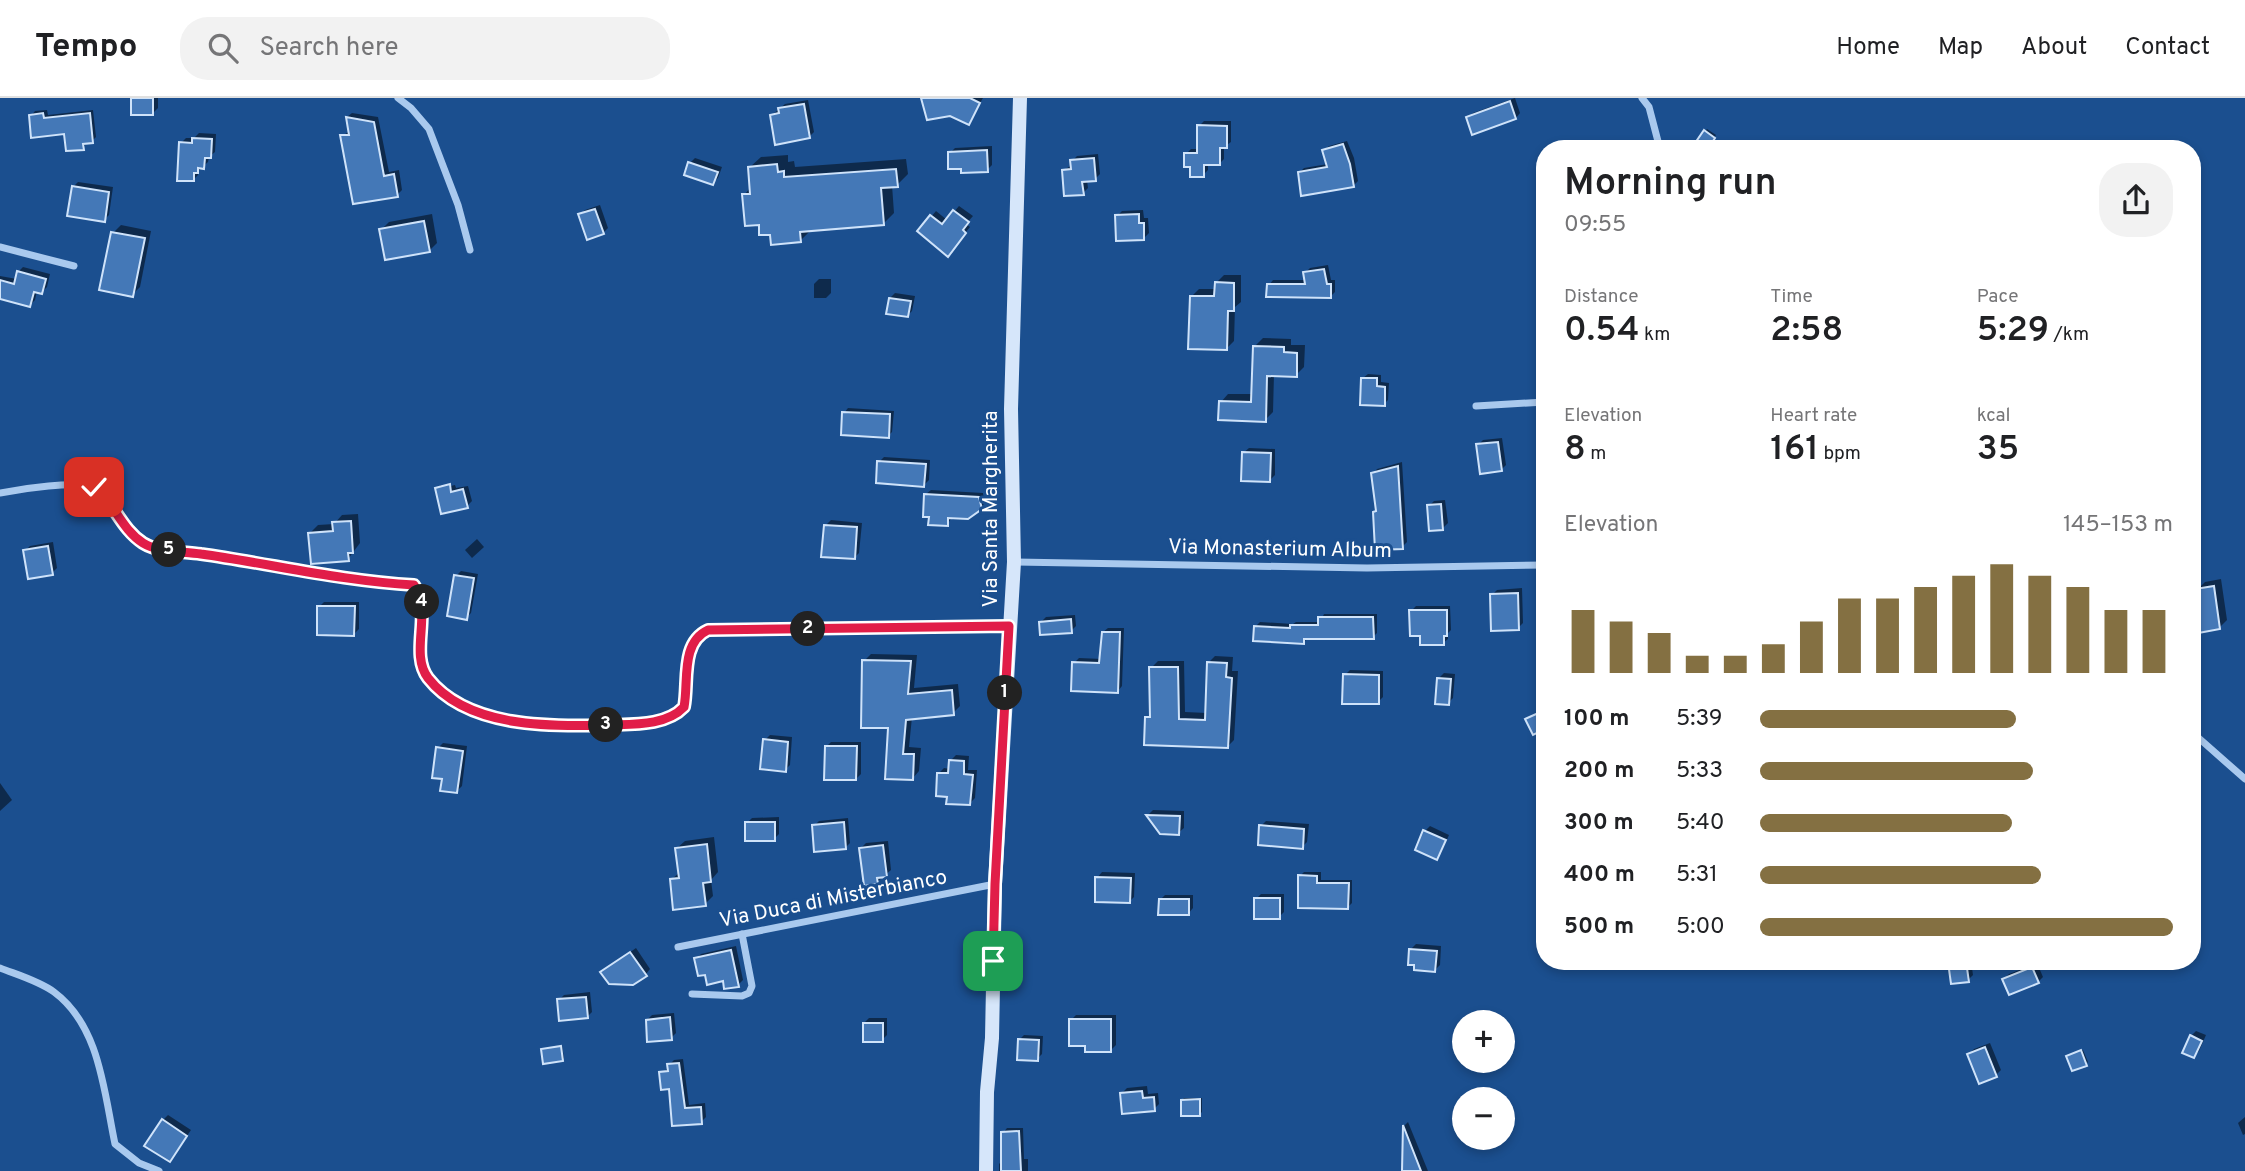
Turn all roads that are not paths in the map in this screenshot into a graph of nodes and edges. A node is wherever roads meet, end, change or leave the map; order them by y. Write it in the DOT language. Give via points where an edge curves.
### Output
graph roads {
  1 [pos="398,98"];
  2 [pos="1020,98"];
  3 [pos="1642,98"];
  4 [pos="1657,140"];
  5 [pos="0,247"];
  6 [pos="470,250"];
  7 [pos="74,265"];
  8 [pos="1536,402"];
  9 [pos="1476,407"];
  10 [pos="0,493"];
  11 [pos="1014,562"];
  12 [pos="1536,565"];
  13 [pos="1009,626"];
  14 [pos="2201,740"];
  15 [pos="2245,779"];
  16 [pos="995,884"];
  17 [pos="742,934"];
  18 [pos="678,947"];
  19 [pos="0,968"];
  20 [pos="692,994"];
  21 [pos="159,1171"];
  22 [pos="986,1171"];
  1 -- 6 [label="street" via="429,128"];
  2 -- 11 [label="street, Via Santa Margherita" via="1011,409"];
  3 -- 4 [label="street"];
  5 -- 7 [label="street"];
  8 -- 9 [label="street"];
  10 -- 13 [label="street" via="94,487 130,531 144,544 159,549 372,583 414,585 421,594 426,676 460,704 526,724 623,724 658,721 679,713 684,707 692,645 708,630"];
  11 -- 12 [label="street, Via Monasterium Album" via="1367,568"];
  11 -- 13 [label="street, Via Santa Margherita"];
  13 -- 16 [label="street, Via Santa Margherita"];
  14 -- 15 [label="street"];
  16 -- 17 [label="street, Via Duca di Misterbianco"];
  16 -- 22 [label="street, Via Santa Margherita"];
  17 -- 18 [label="street, Via Duca di Misterbianco"];
  17 -- 20 [label="street" via="749,993"];
  19 -- 21 [label="street" via="54,992 74,1011 97,1061 115,1144 139,1163"];
}
